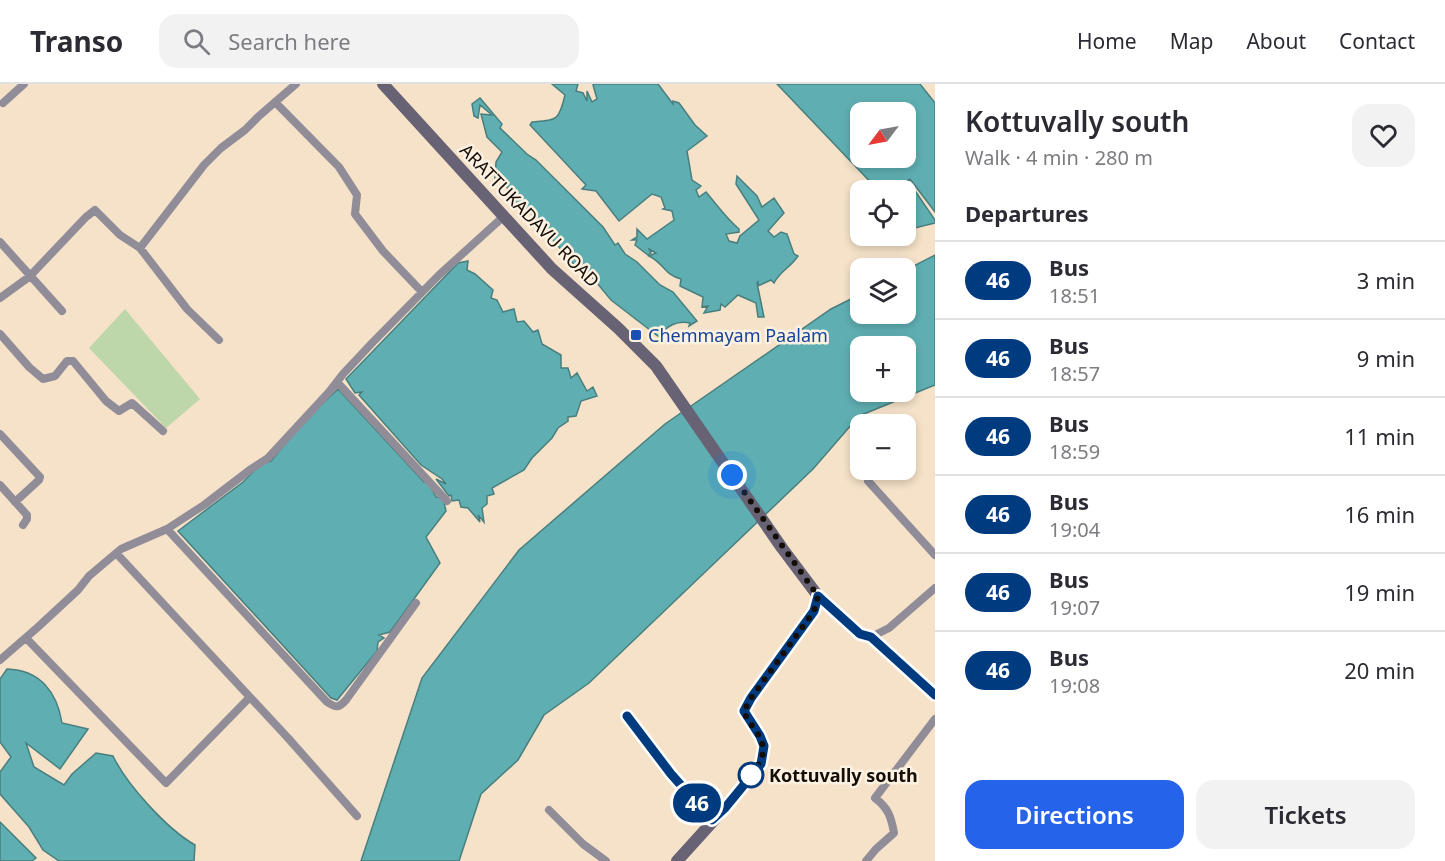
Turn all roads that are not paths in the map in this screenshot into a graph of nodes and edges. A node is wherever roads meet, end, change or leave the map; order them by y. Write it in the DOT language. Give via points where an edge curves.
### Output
graph roads {
  1 [pos="24,84"];
  2 [pos="296,84"];
  3 [pos="383,84"];
  4 [pos="275,102"];
  5 [pos="3,103"];
  6 [pos="503,217"];
  7 [pos="0,242"];
  8 [pos="140,248"];
  9 [pos="29,277"];
  10 [pos="422,292"];
  11 [pos="0,298"];
  12 [pos="62,311"];
  13 [pos="0,334"];
  14 [pos="219,340"];
  15 [pos="337,382"];
  16 [pos="163,431"];
  17 [pos="0,434"];
  18 [pos="868,481"];
  19 [pos="0,485"];
  20 [pos="447,501"];
  21 [pos="15,502"];
  22 [pos="23,525"];
  23 [pos="167,529"];
  24 [pos="117,554"];
  25 [pos="935,555"];
  26 [pos="935,588"];
  27 [pos="818,596"];
  28 [pos="416,603"];
  29 [pos="871,637"];
  30 [pos="26,638"];
  31 [pos="1,657"];
  32 [pos="935,695"];
  33 [pos="250,697"];
  34 [pos="627,716"];
  35 [pos="935,719"];
  36 [pos="549,810"];
  37 [pos="357,816"];
  38 [pos="712,820"];
  39 [pos="606,861"];
  40 [pos="676,861"];
  41 [pos="866,861"];
  1 -- 5 [label="street"];
  2 -- 4 [label="street"];
  3 -- 6 [label="main road, ARATTUKADAVU ROAD"];
  4 -- 8 [label="street" via="204,165"];
  4 -- 10 [label="street" via="329,155 357,195 355,214"];
  6 -- 10 [label="street"];
  6 -- 27 [label="main road, ARATTUKADAVU ROAD" via="552,270 656,366"];
  7 -- 9 [label="street"];
  8 -- 9 [label="street" via="95,210"];
  8 -- 14 [label="street" via="187,309"];
  9 -- 11 [label="street"];
  9 -- 12 [label="street"];
  10 -- 15 [label="street"];
  13 -- 16 [label="street" via="43,379 55,376 67,361 73,361 106,401 119,411 132,403"];
  15 -- 20 [label="street"];
  15 -- 23 [label="street" via="268,458"];
  17 -- 21 [label="street" via="40,477"];
  18 -- 25 [label="street"];
  19 -- 21 [label="street"];
  21 -- 22 [label="street" via="27,515"];
  23 -- 24 [label="street"];
  23 -- 28 [label="street" via="335,707 346,700"];
  24 -- 30 [label="street"];
  24 -- 33 [label="street"];
  26 -- 29 [label="street" via="889,628"];
  27 -- 29 [label="street" via="860,634"];
  27 -- 38 [label="main road" via="814,611 744,711 764,746 761,764"];
  29 -- 32 [label="street"];
  30 -- 31 [label="street"];
  30 -- 33 [label="street" via="166,783"];
  33 -- 37 [label="street"];
  34 -- 38 [label="street"];
  35 -- 41 [label="street" via="875,798 886,806 894,833"];
  36 -- 39 [label="street"];
  38 -- 40 [label="main road"];
}
